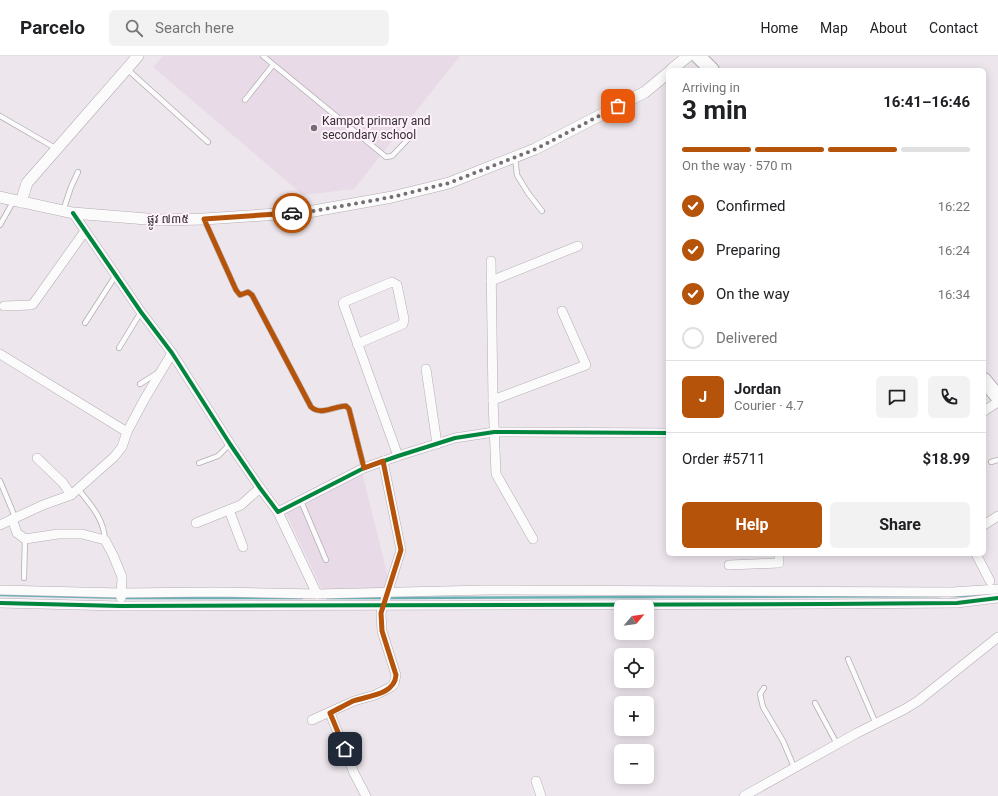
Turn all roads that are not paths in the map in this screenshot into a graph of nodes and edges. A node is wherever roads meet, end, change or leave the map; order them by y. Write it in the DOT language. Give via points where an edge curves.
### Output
graph roads {
  1 [pos="263,56"];
  2 [pos="688,56"];
  3 [pos="698,56"];
  4 [pos="136,57"];
  5 [pos="273,65"];
  6 [pos="673,68"];
  7 [pos="710,68"];
  8 [pos="127,69"];
  9 [pos="666,75"];
  10 [pos="245,100"];
  11 [pos="0,116"];
  12 [pos="411,136"];
  13 [pos="208,142"];
  14 [pos="57,149"];
  15 [pos="515,157"];
  16 [pos="78,172"];
  17 [pos="0,197"];
  18 [pos="17,201"];
  19 [pos="542,210"];
  20 [pos="68,212"];
  21 [pos="204,219"];
  22 [pos="0,225"];
  23 [pos="85,231"];
  24 [pos="578,246"];
  25 [pos="491,261"];
  26 [pos="116,275"];
  27 [pos="492,281"];
  28 [pos="4,306"];
  29 [pos="141,312"];
  30 [pos="562,312"];
  31 [pos="85,323"];
  32 [pos="357,344"];
  33 [pos="118,348"];
  34 [pos="172,353"];
  35 [pos="0,354"];
  36 [pos="426,369"];
  37 [pos="161,372"];
  38 [pos="986,382"];
  39 [pos="140,384"];
  40 [pos="998,397"];
  41 [pos="493,400"];
  42 [pos="998,402"];
  43 [pos="986,410"];
  44 [pos="127,432"];
  45 [pos="494,432"];
  46 [pos="666,432"];
  47 [pos="230,444"];
  48 [pos="437,444"];
  49 [pos="398,456"];
  50 [pos="37,458"];
  51 [pos="998,460"];
  52 [pos="383,461"];
  53 [pos="991,462"];
  54 [pos="200,463"];
  55 [pos="364,468"];
  56 [pos="0,481"];
  57 [pos="260,488"];
  58 [pos="74,492"];
  59 [pos="301,501"];
  60 [pos="229,510"];
  61 [pos="278,512"];
  62 [pos="998,516"];
  63 [pos="14,518"];
  64 [pos="196,523"];
  65 [pos="986,524"];
  66 [pos="0,525"];
  67 [pos="25,539"];
  68 [pos="533,539"];
  69 [pos="105,540"];
  70 [pos="243,547"];
  71 [pos="779,556"];
  72 [pos="977,556"];
  73 [pos="326,560"];
  74 [pos="729,566"];
  75 [pos="24,578"];
  76 [pos="990,581"];
  77 [pos="998,588"];
  78 [pos="0,590"];
  79 [pos="388,592"];
  80 [pos="121,593"];
  81 [pos="317,594"];
  82 [pos="998,598"];
  83 [pos="0,603"];
  84 [pos="120,606"];
  85 [pos="383,606"];
  86 [pos="998,637"];
  87 [pos="848,659"];
  88 [pos="764,688"];
  89 [pos="816,703"];
  90 [pos="330,713"];
  91 [pos="312,720"];
  92 [pos="876,724"];
  93 [pos="837,744"];
  94 [pos="794,768"];
  95 [pos="536,780"];
  96 [pos="366,796"];
  97 [pos="541,796"];
  98 [pos="744,796"];
  1 -- 5 [label="lane"];
  2 -- 6 [label="street"];
  3 -- 7 [label="main road"];
  4 -- 8 [label="street"];
  5 -- 10 [label="lane"];
  5 -- 12 [label="lane" via="386,157 392,156"];
  8 -- 13 [label="lane"];
  8 -- 14 [label="street"];
  9 -- 15 [label="street, ផ្លូវ ៧៣៥" via="645,92 536,149"];
  11 -- 14 [label="lane"];
  14 -- 18 [label="street" via="27,183"];
  15 -- 19 [label="lane" via="517,175"];
  15 -- 21 [label="street, ផ្លូវ ៧៣៥" via="449,183 392,197 308,212"];
  16 -- 20 [label="lane" via="71,187"];
  17 -- 18 [label="street, ផ្លូវ ៧៣៥"];
  18 -- 20 [label="street, ផ្លូវ ៧៣៥"];
  18 -- 22 [label="lane"];
  20 -- 21 [label="street, ផ្លូវ ៧៣៥" via="159,220"];
  20 -- 23 [label="street"];
  21 -- 55 [label="lane" via="236,290 240,295 248,292 252,295 311,407 320,411 343,406 349,409"];
  23 -- 26 [label="street"];
  23 -- 28 [label="street" via="33,304"];
  24 -- 27 [label="street"];
  25 -- 27 [label="street"];
  26 -- 29 [label="street"];
  26 -- 31 [label="lane"];
  27 -- 41 [label="street"];
  29 -- 33 [label="lane"];
  29 -- 34 [label="street"];
  30 -- 41 [label="street" via="586,365"];
  32 -- 32 [label="street" via="403,324 395,283 392,282 343,303"];
  32 -- 49 [label="street"];
  34 -- 37 [label="street"];
  34 -- 47 [label="street"];
  35 -- 44 [label="street"];
  36 -- 48 [label="street"];
  37 -- 39 [label="lane"];
  37 -- 44 [label="street"];
  38 -- 40 [label="main road"];
  41 -- 45 [label="street"];
  42 -- 43 [label="street"];
  44 -- 58 [label="street" via="122,447 114,457"];
  45 -- 46 [label="street"];
  45 -- 48 [label="street" via="455,438"];
  45 -- 68 [label="street" via="496,474"];
  47 -- 54 [label="lane" via="218,456"];
  47 -- 57 [label="street"];
  48 -- 49 [label="street"];
  49 -- 52 [label="street"];
  50 -- 58 [label="street"];
  51 -- 53 [label="lane"];
  52 -- 55 [label="street"];
  52 -- 79 [label="street" via="401,550"];
  55 -- 59 [label="street"];
  56 -- 63 [label="lane"];
  57 -- 60 [label="street" via="241,504"];
  57 -- 61 [label="street"];
  58 -- 63 [label="street"];
  58 -- 69 [label="lane" via="94,509 104,530"];
  59 -- 61 [label="street"];
  59 -- 73 [label="lane"];
  60 -- 64 [label="street"];
  60 -- 70 [label="street"];
  61 -- 81 [label="street"];
  62 -- 65 [label="street"];
  63 -- 66 [label="street"];
  63 -- 67 [label="street" via="17,534"];
  67 -- 69 [label="street" via="58,534 82,534"];
  67 -- 75 [label="lane"];
  69 -- 80 [label="street" via="122,577"];
  71 -- 74 [label="street" via="779,563"];
  72 -- 76 [label="street"];
  77 -- 79 [label="street" via="952,592"];
  78 -- 80 [label="street"];
  79 -- 81 [label="street"];
  79 -- 85 [label="street"];
  80 -- 81 [label="street"];
  80 -- 84 [label="street"];
  82 -- 85 [label="street" via="949,603"];
  83 -- 84 [label="street"];
  84 -- 85 [label="street"];
  85 -- 90 [label="street" via="382,631 396,675 394,684 375,696 354,701"];
  86 -- 92 [label="street" via="918,701"];
  87 -- 92 [label="lane"];
  88 -- 94 [label="lane" via="760,694 763,707"];
  89 -- 93 [label="lane"];
  90 -- 91 [label="street"];
  90 -- 96 [label="street"];
  92 -- 93 [label="street"];
  93 -- 94 [label="street"];
  94 -- 98 [label="street"];
  95 -- 97 [label="street"];
}
